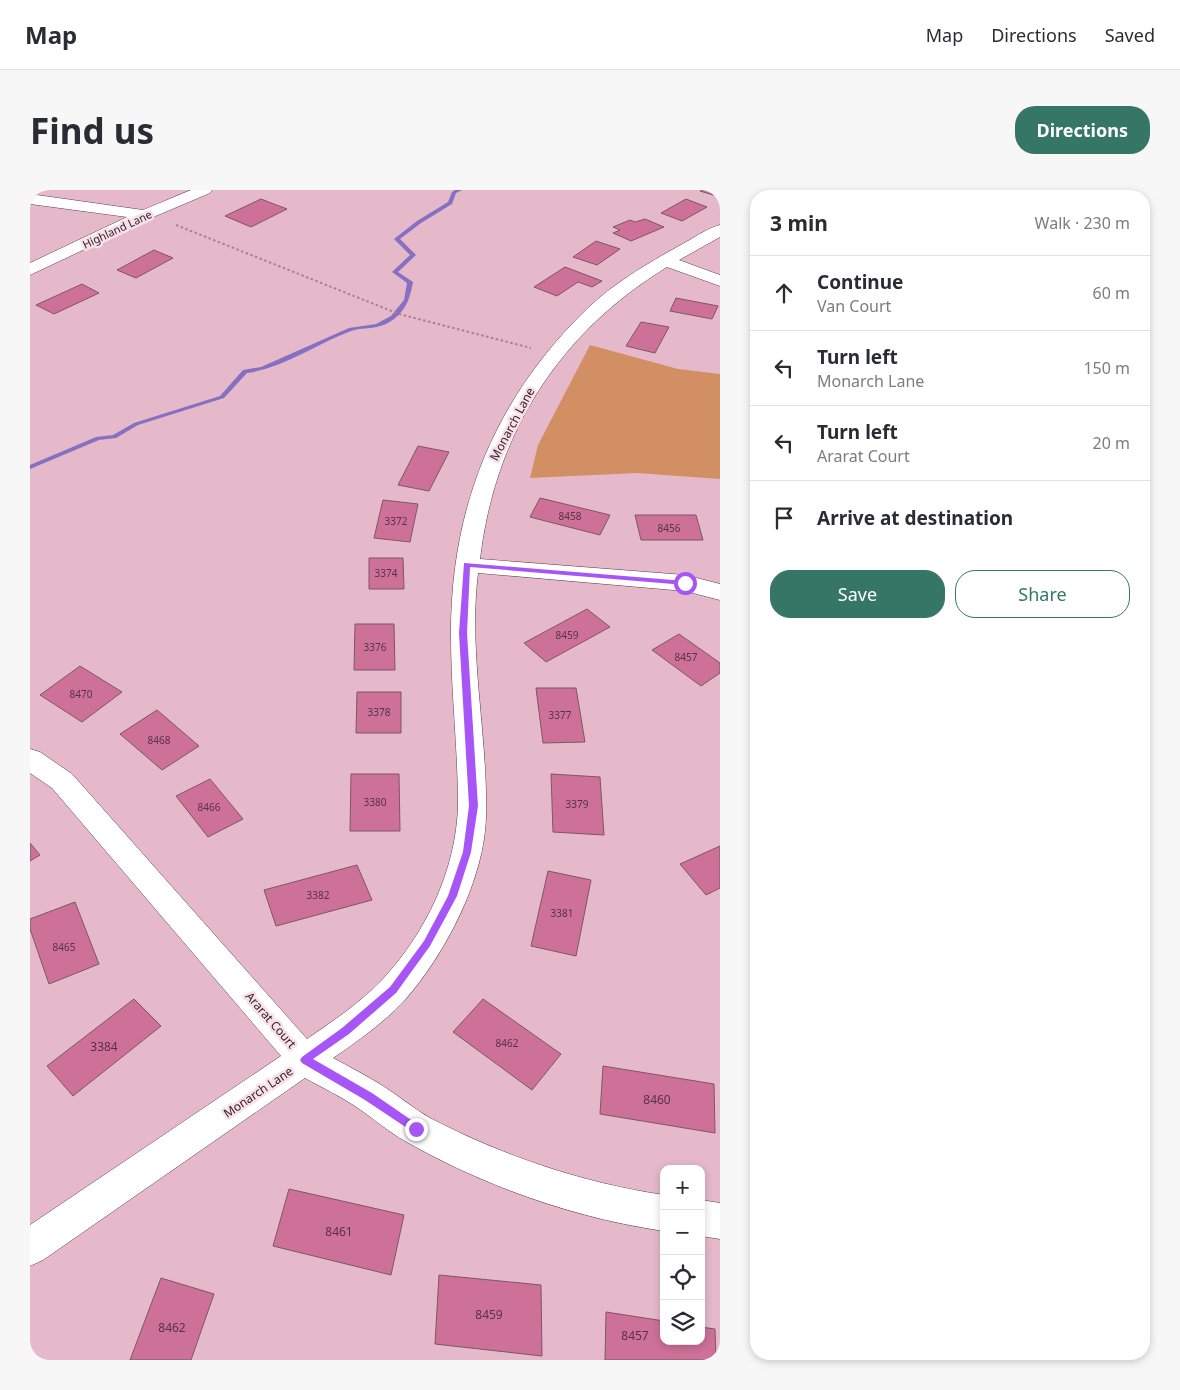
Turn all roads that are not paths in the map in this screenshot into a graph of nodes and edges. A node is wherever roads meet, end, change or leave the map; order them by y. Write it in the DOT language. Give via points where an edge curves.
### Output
graph roads {
  1 [pos="204,190"];
  2 [pos="30,199"];
  3 [pos="144,215"];
  4 [pos="720,230"];
  5 [pos="666,261"];
  6 [pos="30,270"];
  7 [pos="720,281"];
  8 [pos="466,565"];
  9 [pos="720,592"];
  10 [pos="30,760"];
  11 [pos="305,1060"];
  12 [pos="660,1212"];
  13 [pos="705,1219"];
  14 [pos="720,1221"];
  15 [pos="30,1247"];
  1 -- 3 [label="street, Highland Lane"];
  2 -- 3 [label="street"];
  3 -- 6 [label="street, Highland Lane"];
  4 -- 5 [label="street, Monarch Lane"];
  5 -- 7 [label="street"];
  5 -- 8 [label="street, Monarch Lane" via="602,304 553,354 520,403 492,459 477,504"];
  8 -- 9 [label="street" via="685,583"];
  8 -- 11 [label="street, Monarch Lane" via="463,633 473,806 467,852 452,896 427,944 393,990 346,1031"];
  10 -- 11 [label="street, Ararat Court" via="62,781"];
  11 -- 12 [label="street, Ararat Court" via="369,1096 416,1129 479,1160 551,1187"];
  11 -- 15 [label="street, Monarch Lane"];
  13 -- 14 [label="street"];
}
